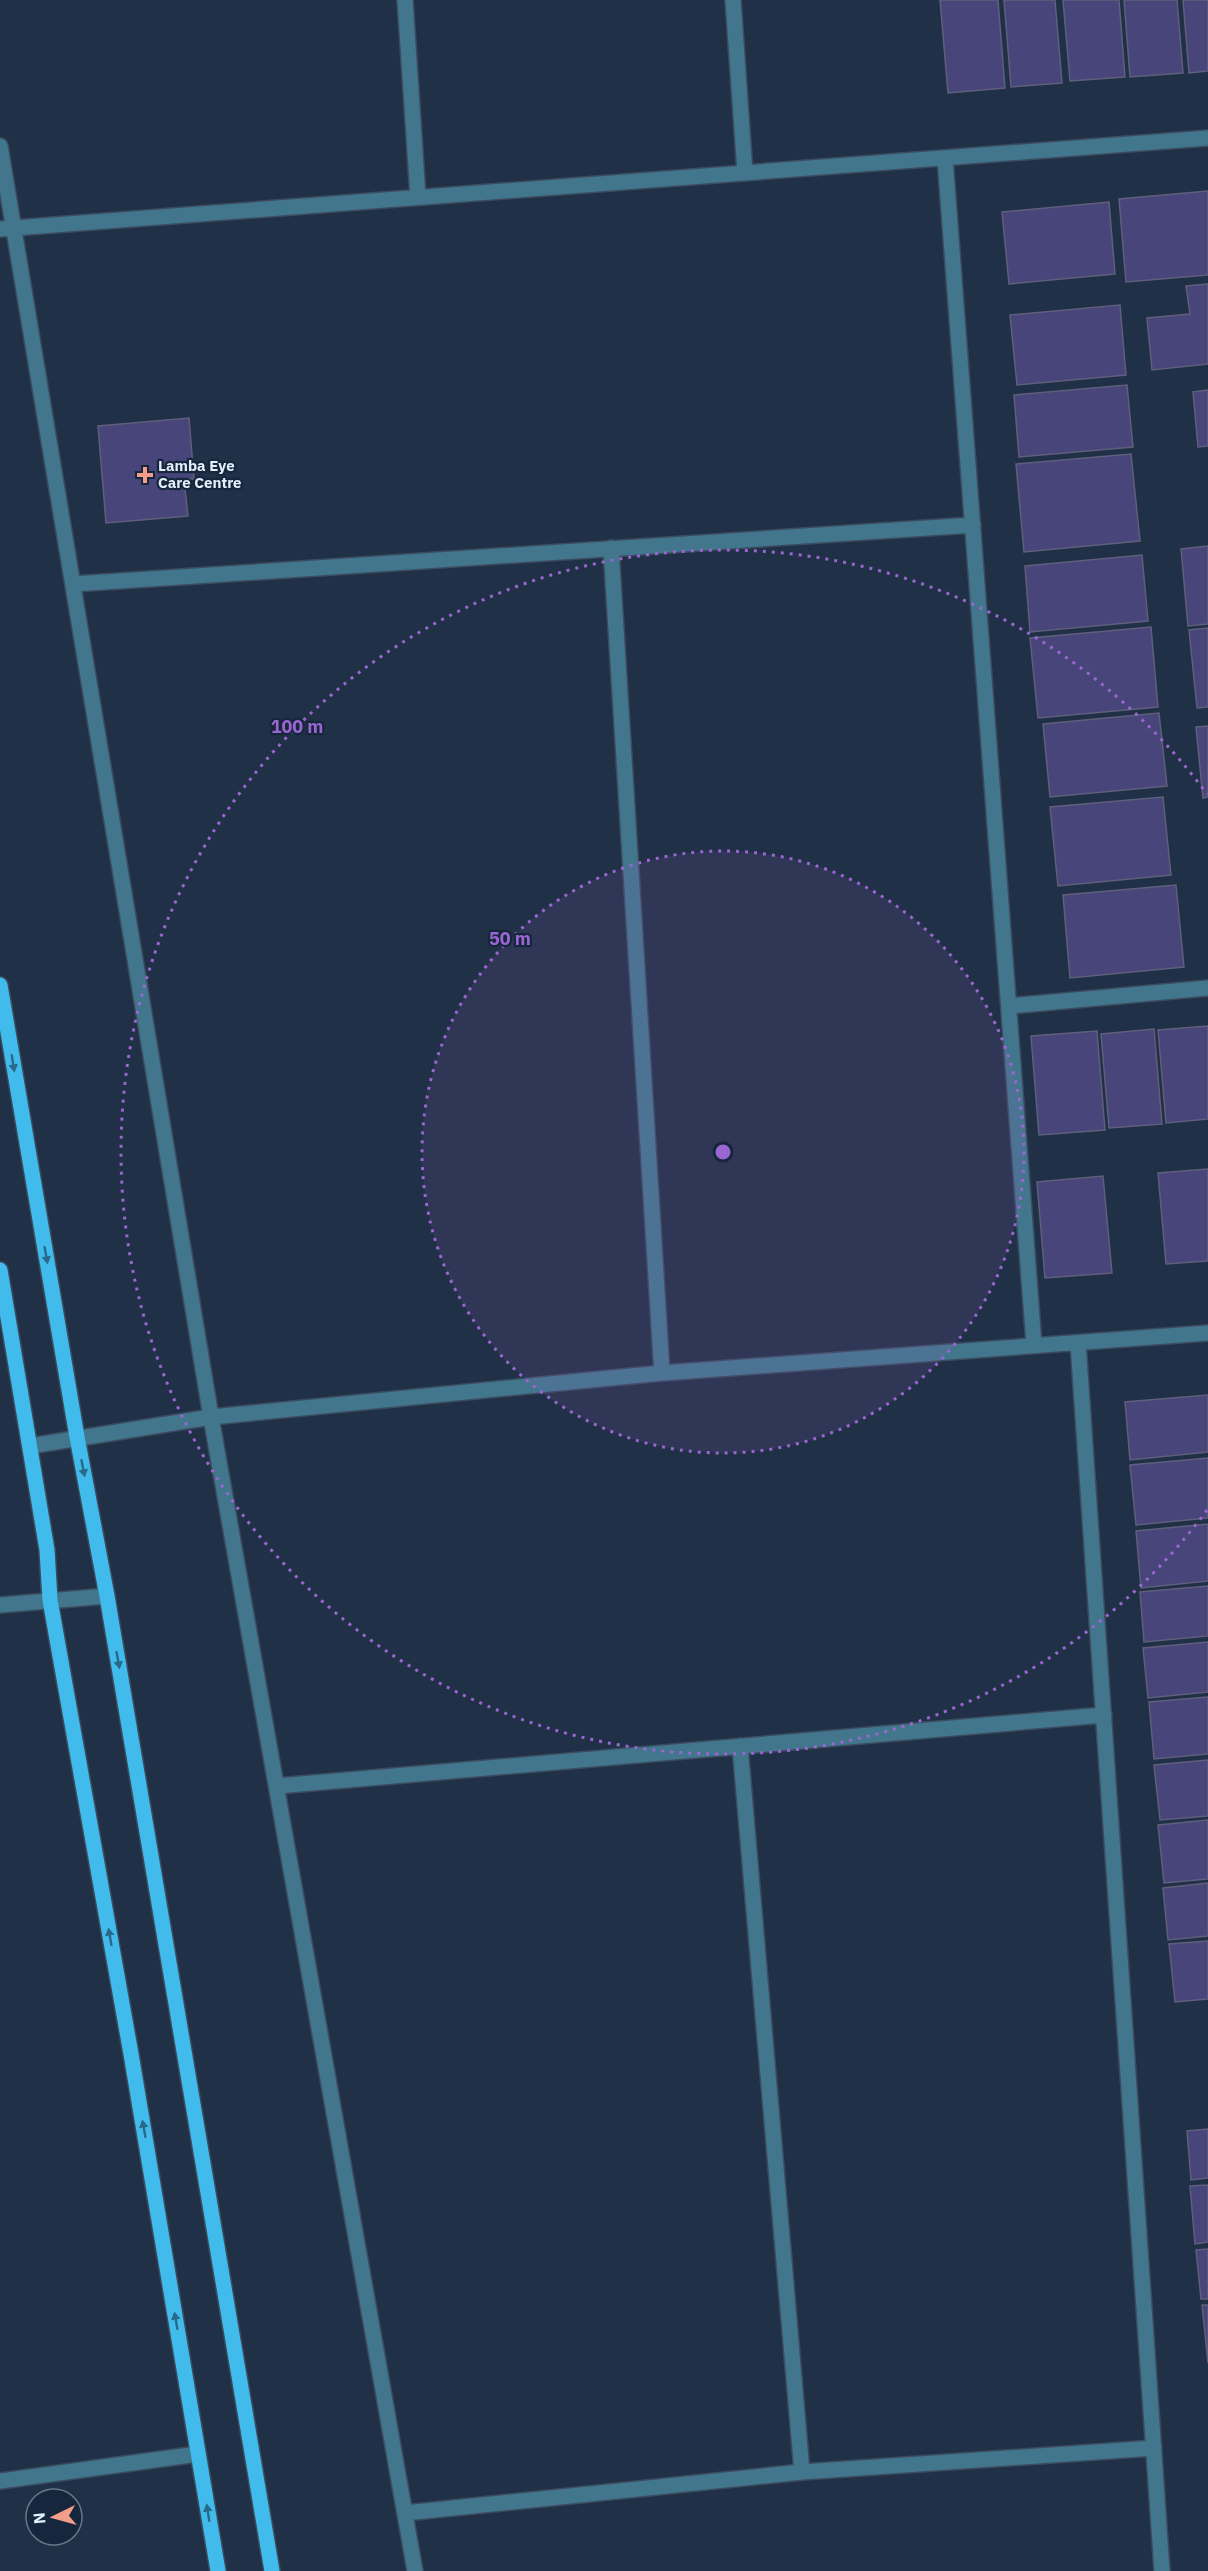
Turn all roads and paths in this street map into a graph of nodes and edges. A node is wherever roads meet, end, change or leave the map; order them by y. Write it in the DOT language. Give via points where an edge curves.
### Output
graph roads {
  1 [pos="405,0"];
  2 [pos="733,0"];
  3 [pos="1208,138"];
  4 [pos="0,146"];
  5 [pos="945,158"];
  6 [pos="746,173"];
  7 [pos="418,197"];
  8 [pos="7,228"];
  9 [pos="973,525"];
  10 [pos="611,548"];
  11 [pos="73,584"];
  12 [pos="0,984"];
  13 [pos="1208,987"];
  14 [pos="1009,1006"];
  15 [pos="0,1270"];
  16 [pos="1208,1333"];
  17 [pos="1078,1343"];
  18 [pos="1034,1345"];
  19 [pos="662,1373"];
  20 [pos="211,1418"];
  21 [pos="77,1437"];
  22 [pos="30,1446"];
  23 [pos="107,1596"];
  24 [pos="50,1600"];
  25 [pos="0,1605"];
  26 [pos="1104,1715"];
  27 [pos="740,1746"];
  28 [pos="277,1786"];
  29 [pos="1154,2448"];
  30 [pos="198,2454"];
  31 [pos="802,2472"];
  32 [pos="0,2481"];
  33 [pos="405,2513"];
  34 [pos="218,2571"];
  35 [pos="272,2571"];
  36 [pos="415,2571"];
  37 [pos="1162,2571"];
  1 -- 7 [label="street"];
  2 -- 6 [label="street"];
  3 -- 5 [label="street"];
  4 -- 8 [label="street"];
  5 -- 6 [label="street"];
  5 -- 9 [label="street"];
  6 -- 7 [label="street"];
  7 -- 8 [label="street"];
  8 -- 11 [label="street"];
  9 -- 10 [label="street"];
  9 -- 14 [label="street"];
  10 -- 11 [label="street"];
  10 -- 19 [label="street"];
  11 -- 20 [label="street"];
  12 -- 21 [label="main road, one-way"];
  13 -- 14 [label="street"];
  14 -- 18 [label="street"];
  15 -- 22 [label="main road"];
  16 -- 17 [label="street"];
  17 -- 18 [label="street"];
  17 -- 26 [label="street"];
  18 -- 19 [label="street"];
  19 -- 20 [label="street"];
  20 -- 21 [label="street"];
  20 -- 28 [label="street"];
  21 -- 22 [label="street"];
  21 -- 23 [label="main road, one-way"];
  22 -- 24 [label="main road" via="47,1550"];
  23 -- 24 [label="street"];
  23 -- 35 [label="main road, one-way"];
  24 -- 25 [label="street"];
  30 -- 24 [label="main road, one-way"];
  26 -- 27 [label="street"];
  26 -- 29 [label="street"];
  27 -- 28 [label="street"];
  27 -- 31 [label="street"];
  28 -- 33 [label="street"];
  29 -- 31 [label="street"];
  29 -- 37 [label="street"];
  30 -- 32 [label="street"];
  34 -- 30 [label="main road, one-way"];
  31 -- 33 [label="street"];
  33 -- 36 [label="street"];
}
